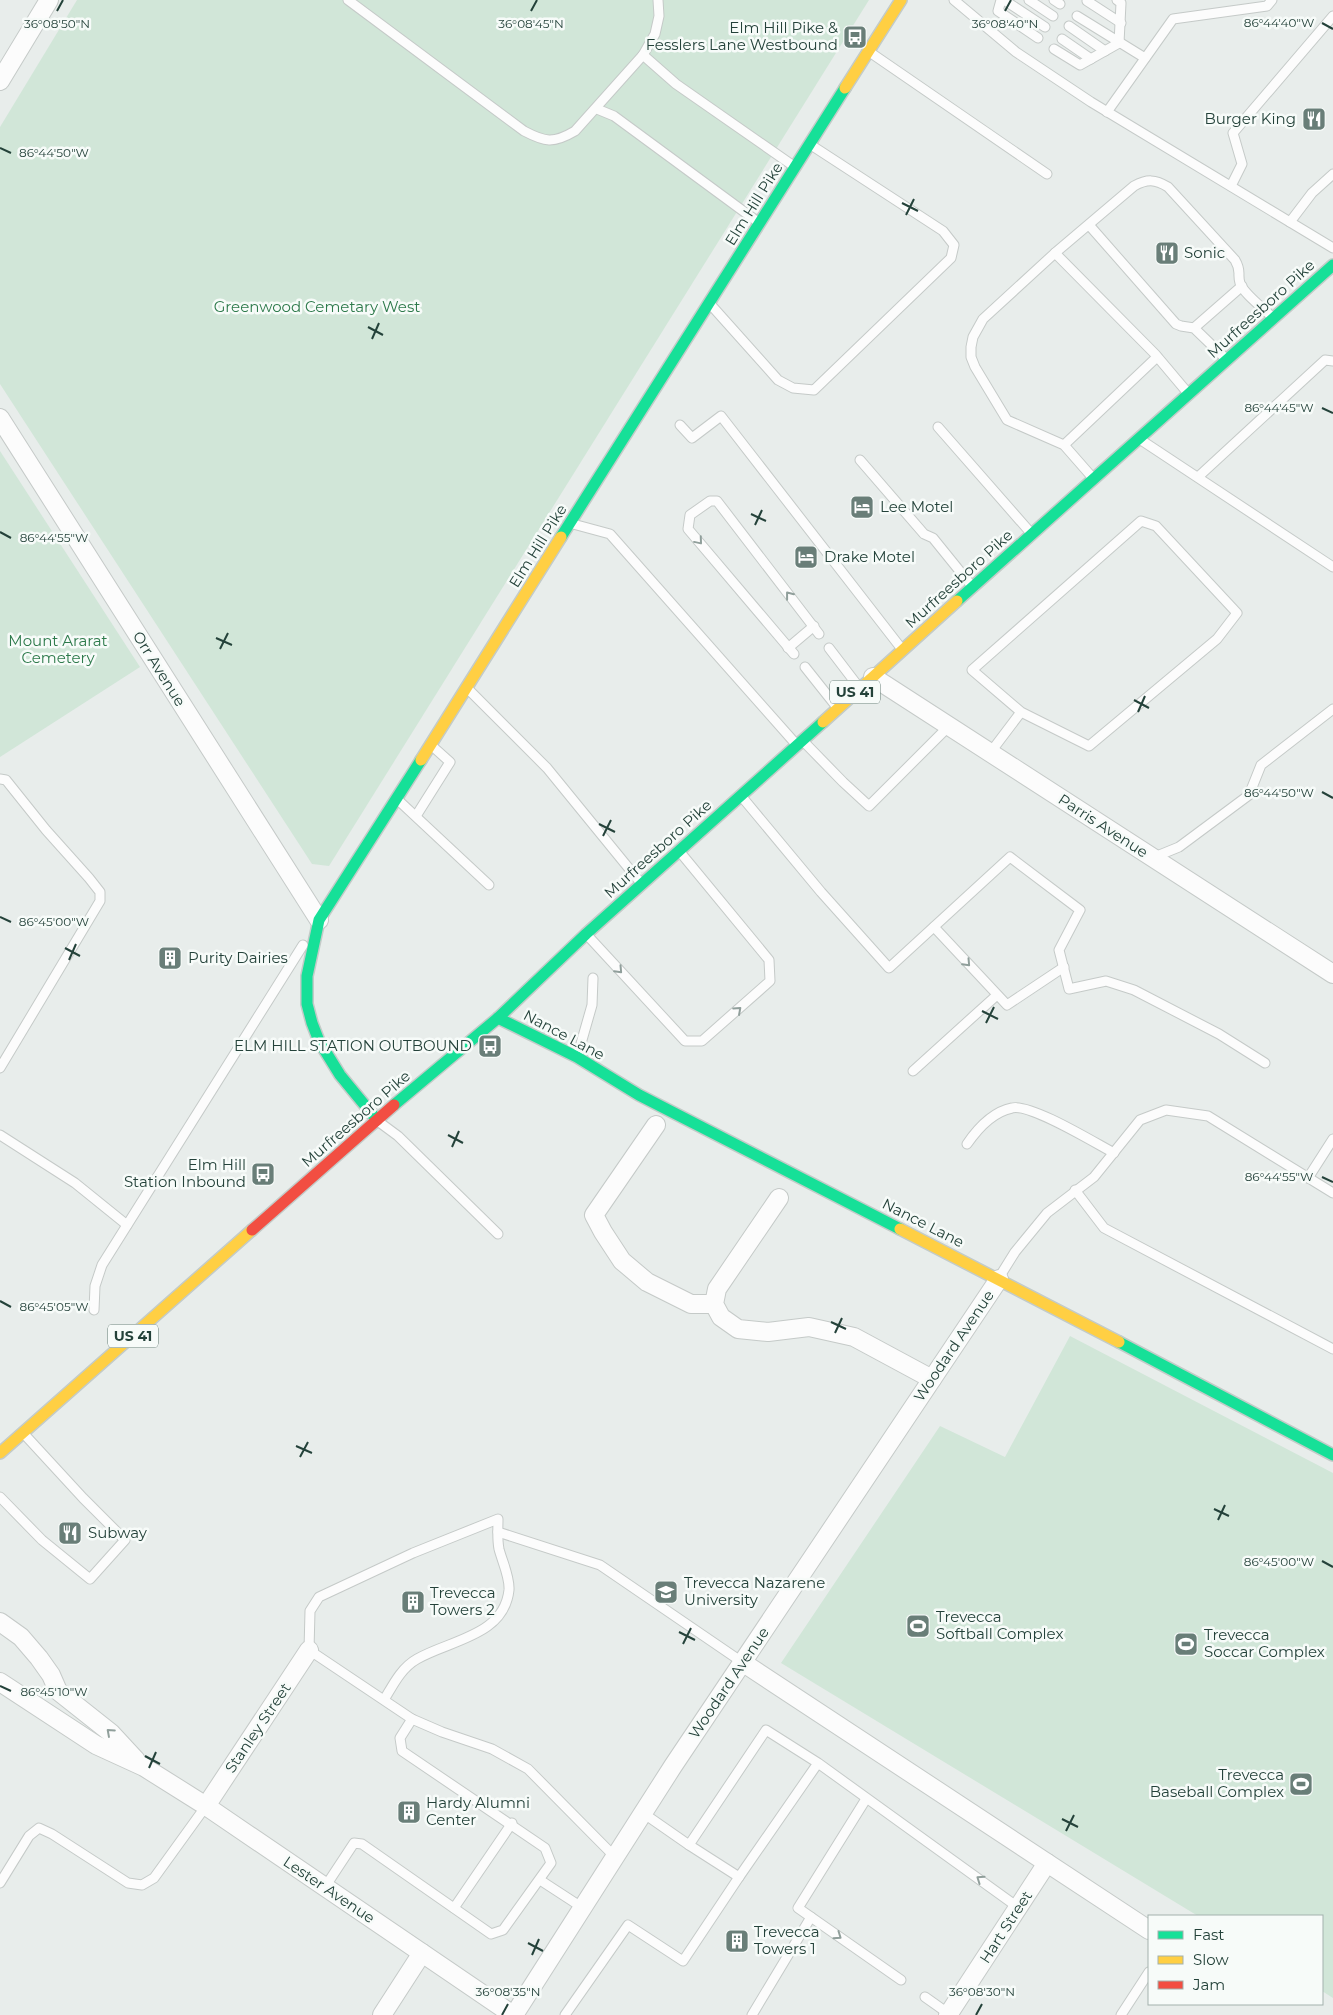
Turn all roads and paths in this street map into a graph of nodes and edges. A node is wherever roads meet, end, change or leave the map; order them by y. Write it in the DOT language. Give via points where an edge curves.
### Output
graph roads {
  1 [pos="49,0"];
  2 [pos="348,0"];
  3 [pos="658,0"];
  4 [pos="901,0"];
  5 [pos="954,0"];
  6 [pos="1002,0"];
  7 [pos="1029,0"];
  8 [pos="1117,0"];
  9 [pos="1272,0"];
  10 [pos="1087,1"];
  11 [pos="1053,16"];
  12 [pos="1077,16"];
  13 [pos="1333,16"];
  14 [pos="1121,23"];
  15 [pos="1069,26"];
  16 [pos="1330,26"];
  17 [pos="1045,27"];
  18 [pos="1038,38"];
  19 [pos="1062,39"];
  20 [pos="1119,42"];
  21 [pos="1054,49"];
  22 [pos="868,51"];
  23 [pos="1105,51"];
  24 [pos="643,55"];
  25 [pos="1092,58"];
  26 [pos="1145,58"];
  27 [pos="0,80"];
  28 [pos="597,109"];
  29 [pos="1107,112"];
  30 [pos="810,144"];
  31 [pos="795,167"];
  32 [pos="1047,174"];
  33 [pos="1333,174"];
  34 [pos="1231,186"];
  35 [pos="1290,222"];
  36 [pos="760,223"];
  37 [pos="1088,225"];
  38 [pos="1333,248"];
  39 [pos="1055,253"];
  40 [pos="1333,265"];
  41 [pos="1242,286"];
  42 [pos="709,303"];
  43 [pos="1273,318"];
  44 [pos="1194,328"];
  45 [pos="1157,357"];
  46 [pos="1227,360"];
  47 [pos="1333,361"];
  48 [pos="1189,394"];
  49 [pos="0,418"];
  50 [pos="680,425"];
  51 [pos="938,427"];
  52 [pos="1139,438"];
  53 [pos="1064,445"];
  54 [pos="860,460"];
  55 [pos="1198,477"];
  56 [pos="1094,479"];
  57 [pos="570,523"];
  58 [pos="1032,534"];
  59 [pos="1333,567"];
  60 [pos="973,587"];
  61 [pos="829,648"];
  62 [pos="902,650"];
  63 [pos="791,651"];
  64 [pos="805,667"];
  65 [pos="873,677"];
  66 [pos="466,687"];
  67 [pos="859,688"];
  68 [pos="838,708"];
  69 [pos="1333,709"];
  70 [pos="1021,712"];
  71 [pos="948,726"];
  72 [pos="799,742"];
  73 [pos="430,744"];
  74 [pos="990,753"];
  75 [pos="0,779"];
  76 [pos="741,795"];
  77 [pos="396,798"];
  78 [pos="416,816"];
  79 [pos="679,850"];
  80 [pos="1152,858"];
  81 [pos="642,884"];
  82 [pos="489,885"];
  83 [pos="318,920"];
  84 [pos="934,927"];
  85 [pos="586,934"];
  86 [pos="1064,968"];
  87 [pos="1333,974"];
  88 [pos="593,978"];
  89 [pos="997,995"];
  90 [pos="498,1018"];
  91 [pos="577,1057"];
  92 [pos="1265,1063"];
  93 [pos="0,1068"];
  94 [pos="913,1071"];
  95 [pos="377,1120"];
  96 [pos="656,1125"];
  97 [pos="0,1135"];
  98 [pos="1333,1139"];
  99 [pos="967,1144"];
  100 [pos="1114,1153"];
  101 [pos="1308,1178"];
  102 [pos="1075,1190"];
  103 [pos="1333,1194"];
  104 [pos="779,1198"];
  105 [pos="127,1225"];
  106 [pos="498,1234"];
  107 [pos="999,1279"];
  108 [pos="714,1304"];
  109 [pos="94,1310"];
  110 [pos="1333,1349"];
  111 [pos="932,1379"];
  112 [pos="23,1433"];
  113 [pos="1331,1450"];
  114 [pos="0,1453"];
  115 [pos="0,1497"];
  116 [pos="498,1532"];
  117 [pos="0,1622"];
  118 [pos="309,1650"];
  119 [pos="742,1662"];
  120 [pos="0,1682"];
  121 [pos="58,1691"];
  122 [pos="384,1700"];
  123 [pos="44,1710"];
  124 [pos="412,1719"];
  125 [pos="818,1763"];
  126 [pos="144,1767"];
  127 [pos="866,1799"];
  128 [pos="206,1806"];
  129 [pos="643,1813"];
  130 [pos="512,1823"];
  131 [pos="689,1845"];
  132 [pos="614,1857"];
  133 [pos="1048,1863"];
  134 [pos="739,1877"];
  135 [pos="540,1880"];
  136 [pos="0,1883"];
  137 [pos="325,1888"];
  138 [pos="454,1908"];
  139 [pos="583,1908"];
  140 [pos="1019,1908"];
  141 [pos="811,1917"];
  142 [pos="1148,1929"];
  143 [pos="422,1953"];
  144 [pos="1148,1974"];
  145 [pos="901,1980"];
  146 [pos="925,1997"];
  147 [pos="948,2014"];
  148 [pos="382,2015"];
  149 [pos="514,2015"];
  150 [pos="565,2015"];
  151 [pos="752,2015"];
  152 [pos="1121,2015"];
  1 -- 27 [label="street"];
  2 -- 28 [label="lane" via="524,131 542,140 551,141 576,131"];
  3 -- 24 [label="lane" via="655,34"];
  4 -- 22 [label="main road, Elm Hill Pike"];
  5 -- 29 [label="lane" via="1016,52"];
  6 -- 17 [label="lane"];
  6 -- 18 [label="lane" via="998,11"];
  7 -- 11 [label="lane"];
  8 -- 14 [label="lane" via="1122,3"];
  9 -- 26 [label="lane" via="1267,6 1173,19"];
  10 -- 14 [label="lane"];
  12 -- 20 [label="lane"];
  13 -- 16 [label="lane"];
  14 -- 20 [label="lane"];
  15 -- 23 [label="lane"];
  16 -- 34 [label="lane" via="1233,133 1242,164"];
  19 -- 25 [label="lane"];
  20 -- 23 [label="lane"];
  20 -- 26 [label="lane"];
  21 -- 25 [label="lane" via="1080,65"];
  22 -- 30 [label="main road, Elm Hill Pike"];
  22 -- 32 [label="lane"];
  23 -- 25 [label="lane"];
  24 -- 28 [label="lane"];
  24 -- 31 [label="lane" via="676,84"];
  26 -- 29 [label="lane"];
  28 -- 36 [label="lane" via="614,116"];
  29 -- 34 [label="lane"];
  30 -- 31 [label="main road, Elm Hill Pike"];
  30 -- 42 [label="lane" via="943,231 954,246 951,258 814,390 793,388 778,380"];
  31 -- 36 [label="main road, Elm Hill Pike"];
  33 -- 35 [label="lane" via="1312,193"];
  34 -- 35 [label="lane"];
  35 -- 38 [label="lane"];
  36 -- 42 [label="main road, Elm Hill Pike"];
  37 -- 39 [label="lane"];
  37 -- 41 [label="lane" via="1134,186 1142,182 1158,182 1168,187 1234,260 1241,272"];
  37 -- 44 [label="lane" via="1176,324"];
  39 -- 45 [label="lane"];
  39 -- 53 [label="lane" via="983,319 973,337 971,356 1007,420"];
  40 -- 43 [label="main road, Murfreesboro Pike / US 41"];
  41 -- 43 [label="lane"];
  41 -- 44 [label="lane"];
  42 -- 57 [label="main road, Elm Hill Pike"];
  43 -- 46 [label="main road, Murfreesboro Pike / US 41"];
  44 -- 46 [label="lane"];
  45 -- 48 [label="lane"];
  45 -- 53 [label="lane"];
  46 -- 48 [label="main road, Murfreesboro Pike / US 41"];
  47 -- 55 [label="lane" via="1326,360"];
  48 -- 52 [label="main road, Murfreesboro Pike / US 41"];
  49 -- 83 [label="street, Orr Avenue"];
  50 -- 62 [label="lane" via="692,438 721,416"];
  51 -- 58 [label="lane"];
  52 -- 55 [label="lane"];
  52 -- 56 [label="main road, Murfreesboro Pike / US 41"];
  53 -- 56 [label="lane"];
  54 -- 60 [label="lane" via="924,534 933,538"];
  55 -- 59 [label="lane"];
  56 -- 58 [label="main road, Murfreesboro Pike / US 41"];
  57 -- 66 [label="main road, Elm Hill Pike"];
  57 -- 72 [label="lane" via="610,534"];
  58 -- 60 [label="main road, Murfreesboro Pike / US 41"];
  60 -- 62 [label="main road, Murfreesboro Pike / US 41"];
  61 -- 67 [label="lane"];
  62 -- 65 [label="main road, Murfreesboro Pike / US 41"];
  63 -- 63 [label="lane, one-way" via="816,630 717,501 710,501 690,515 688,528"];
  64 -- 68 [label="lane"];
  65 -- 67 [label="main road, Murfreesboro Pike / US 41"];
  65 -- 71 [label="street, Parris Avenue"];
  66 -- 73 [label="main road, Elm Hill Pike"];
  66 -- 81 [label="lane" via="547,768"];
  67 -- 68 [label="main road, Murfreesboro Pike / US 41"];
  68 -- 72 [label="main road, Murfreesboro Pike / US 41"];
  69 -- 80 [label="lane" via="1261,765 1249,795 1179,847"];
  70 -- 70 [label="lane" via="972,670 1141,521 1156,526 1237,613 1217,639 1089,746"];
  70 -- 74 [label="lane"];
  71 -- 72 [label="lane" via="870,806"];
  71 -- 74 [label="street, Parris Avenue"];
  72 -- 76 [label="main road, Murfreesboro Pike / US 41"];
  73 -- 77 [label="main road, Elm Hill Pike"];
  73 -- 78 [label="lane" via="450,762"];
  74 -- 80 [label="street, Parris Avenue"];
  75 -- 93 [label="lane" via="6,780 89,878 100,892 100,900"];
  76 -- 79 [label="main road, Murfreesboro Pike / US 41"];
  76 -- 84 [label="lane" via="890,968"];
  77 -- 78 [label="lane"];
  77 -- 83 [label="main road, Elm Hill Pike"];
  78 -- 82 [label="lane"];
  79 -- 81 [label="main road, Murfreesboro Pike / US 41"];
  85 -- 79 [label="lane, one-way" via="685,1041 702,1042 770,981 768,960"];
  80 -- 87 [label="street, Parris Avenue"];
  81 -- 85 [label="main road, Murfreesboro Pike / US 41"];
  83 -- 95 [label="main road, Elm Hill Pike" via="309,955 306,986 310,1018 334,1069"];
  83 -- 105 [label="lane"];
  84 -- 86 [label="lane" via="1010,856 1080,910 1059,950"];
  84 -- 89 [label="lane, one-way"];
  85 -- 90 [label="main road, Murfreesboro Pike / US 41"];
  86 -- 89 [label="lane" via="1007,1005"];
  86 -- 92 [label="lane" via="1069,988 1106,981 1134,990 1219,1034"];
  88 -- 91 [label="lane" via="592,1005"];
  89 -- 94 [label="lane"];
  90 -- 91 [label="main road, Nance Lane"];
  90 -- 95 [label="main road, Murfreesboro Pike / US 41"];
  91 -- 107 [label="main road, Nance Lane" via="639,1095"];
  95 -- 106 [label="lane" via="398,1136"];
  95 -- 112 [label="main road, Murfreesboro Pike / US 41"];
  96 -- 108 [label="street" via="594,1215 622,1261 647,1282 691,1304"];
  97 -- 105 [label="lane" via="75,1183"];
  98 -- 101 [label="lane"];
  99 -- 100 [label="lane" via="976,1130 994,1115 1013,1107 1032,1111"];
  100 -- 101 [label="lane" via="1140,1120 1166,1110 1208,1116"];
  100 -- 102 [label="lane" via="1094,1176"];
  101 -- 103 [label="lane"];
  102 -- 107 [label="lane" via="1046,1213 1015,1252"];
  102 -- 110 [label="lane" via="1104,1228"];
  104 -- 108 [label="street" via="718,1289"];
  105 -- 109 [label="lane" via="102,1265 95,1286"];
  107 -- 111 [label="street, Woodard Avenue"];
  107 -- 113 [label="main road, Nance Lane"];
  108 -- 111 [label="street" via="721,1317 738,1329 768,1332 810,1328 854,1337"];
  111 -- 119 [label="street, Woodard Avenue"];
  112 -- 114 [label="main road, Murfreesboro Pike / US 41"];
  112 -- 115 [label="lane" via="125,1540 90,1579 42,1540"];
  116 -- 118 [label="lane" via="498,1519 413,1553 319,1598 310,1611"];
  116 -- 119 [label="lane" via="600,1565"];
  116 -- 122 [label="lane" via="509,1588 505,1606 497,1619 479,1633 416,1659 402,1670"];
  117 -- 121 [label="street, Lester Avenue" via="21,1637 40,1658"];
  118 -- 122 [label="lane"];
  118 -- 128 [label="street, Stanley Street"];
  119 -- 129 [label="street, Woodard Avenue"];
  119 -- 133 [label="street"];
  120 -- 123 [label="street, Lester Avenue"];
  121 -- 123 [label="street"];
  126 -- 121 [label="street, Lester Avenue, one-way" via="111,1733"];
  122 -- 124 [label="lane"];
  123 -- 126 [label="street, Lester Avenue" via="96,1745"];
  124 -- 130 [label="lane" via="400,1738 402,1751"];
  124 -- 132 [label="lane" via="492,1749 528,1769"];
  125 -- 127 [label="lane"];
  125 -- 131 [label="lane" via="766,1730"];
  125 -- 134 [label="lane"];
  126 -- 128 [label="street, Lester Avenue"];
  140 -- 127 [label="lane, one-way"];
  127 -- 141 [label="lane" via="798,1908"];
  128 -- 136 [label="lane" via="154,1878 142,1885 128,1882 39,1828 29,1836"];
  128 -- 137 [label="street, Lester Avenue"];
  129 -- 131 [label="lane"];
  129 -- 132 [label="street, Woodard Avenue"];
  130 -- 135 [label="lane" via="545,1848 551,1863"];
  130 -- 138 [label="lane"];
  131 -- 134 [label="lane"];
  132 -- 139 [label="street, Woodard Avenue"];
  133 -- 140 [label="street, Hart Street"];
  133 -- 142 [label="street"];
  134 -- 150 [label="lane" via="683,1961 628,1925"];
  135 -- 138 [label="lane" via="504,1930 491,1934"];
  135 -- 139 [label="lane"];
  137 -- 138 [label="lane" via="354,1843 362,1844"];
  137 -- 143 [label="street, Lester Avenue"];
  139 -- 149 [label="street, Woodard Avenue"];
  140 -- 147 [label="street, Hart Street"];
  141 -- 145 [label="lane, one-way"];
  141 -- 151 [label="lane"];
  143 -- 148 [label="street"];
  143 -- 149 [label="street, Lester Avenue"];
  144 -- 152 [label="lane"];
  146 -- 147 [label="lane"];
}
